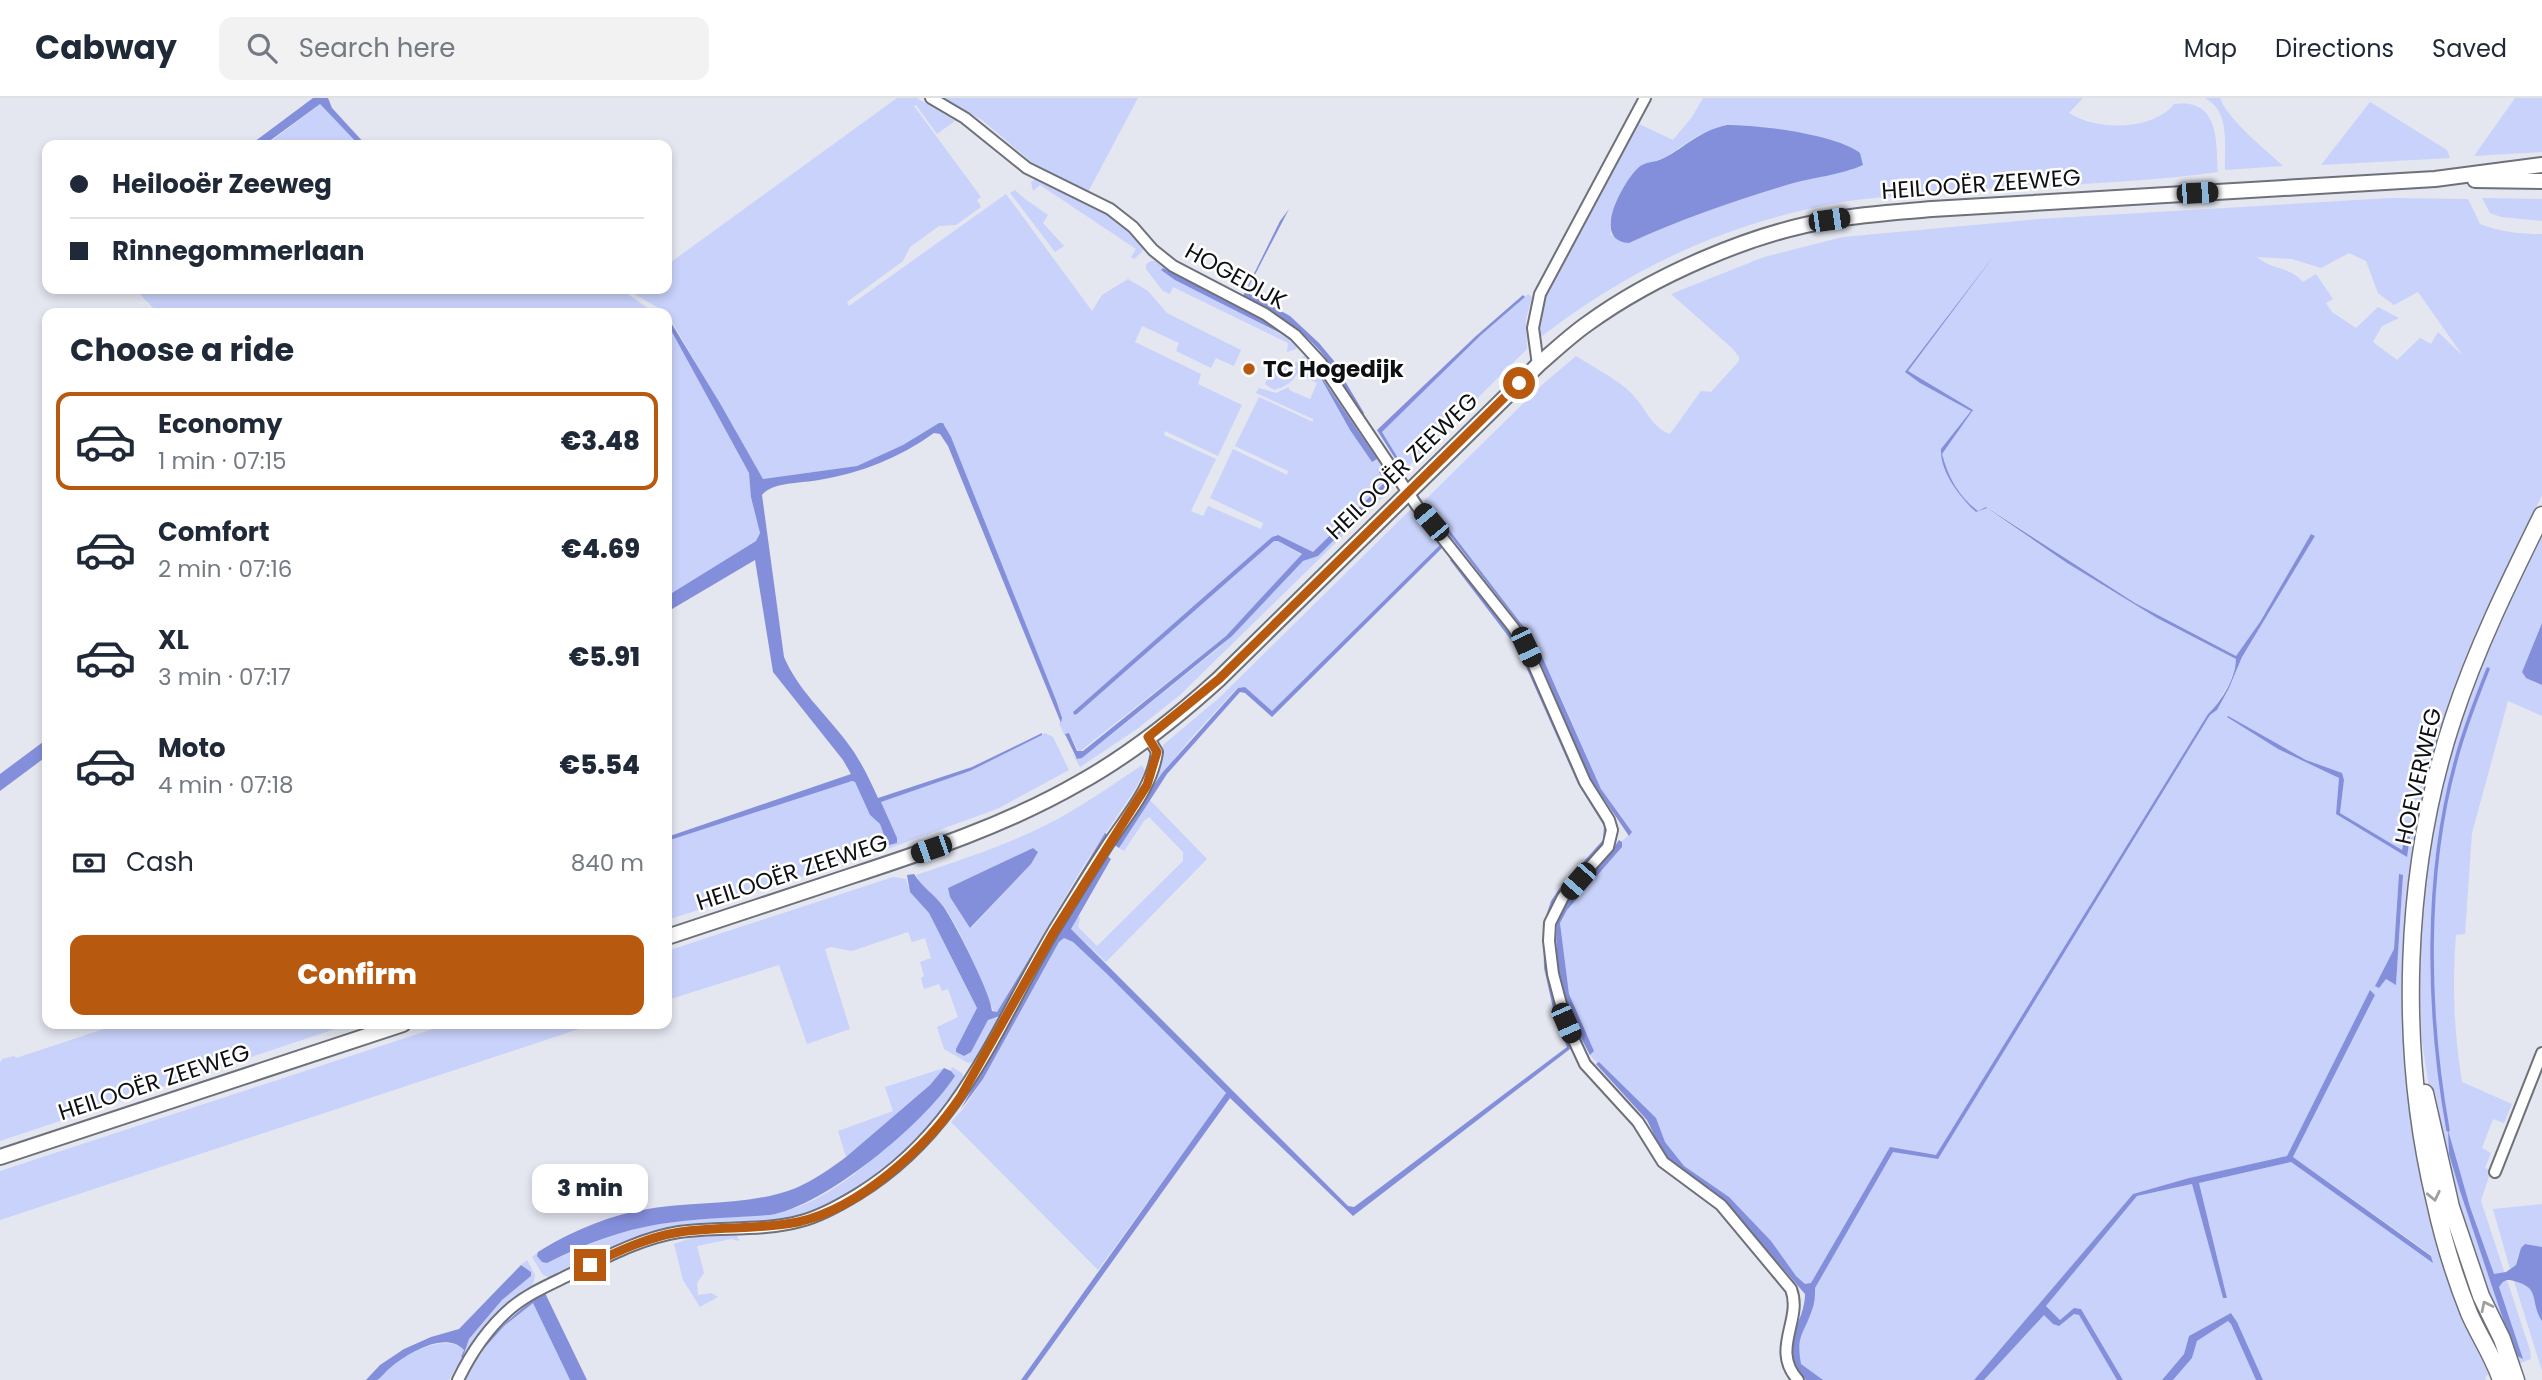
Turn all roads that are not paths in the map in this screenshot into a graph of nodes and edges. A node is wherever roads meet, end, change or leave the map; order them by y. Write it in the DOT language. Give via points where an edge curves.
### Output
graph roads {
  1 [pos="931,98"];
  2 [pos="1645,98"];
  3 [pos="2542,165"];
  4 [pos="2435,179"];
  5 [pos="2542,181"];
  6 [pos="1538,365"];
  7 [pos="1407,491"];
  8 [pos="2542,506"];
  9 [pos="2542,515"];
  10 [pos="2517,567"];
  11 [pos="1148,737"];
  12 [pos="672,935"];
  13 [pos="2413,1007"];
  14 [pos="388,1029"];
  15 [pos="2542,1053"];
  16 [pos="0,1157"];
  17 [pos="2495,1172"];
  18 [pos="458,1380"];
  19 [pos="1798,1380"];
  20 [pos="2501,1380"];
  21 [pos="2516,1380"];
  1 -- 7 [label="street, HOGEDIJK" via="965,118 1027,168 1110,209 1173,266 1289,330 1321,363"];
  2 -- 6 [label="street" via="1540,295 1533,328"];
  3 -- 4 [label="street, HEILOOËR ZEEWEG"];
  4 -- 5 [label="street, HEILOOËR ZEEWEG"];
  4 -- 6 [label="street, HEILOOËR ZEEWEG" via="1932,209 1829,220 1751,240 1670,276 1586,324"];
  6 -- 7 [label="street, HEILOOËR ZEEWEG"];
  7 -- 11 [label="street, HEILOOËR ZEEWEG" via="1219,679"];
  7 -- 19 [label="street, HOGEDIJK" via="1520,638 1585,782 1612,826 1608,847 1563,897 1550,923 1553,974 1566,1023 1585,1064 1638,1122 1663,1162 1721,1205 1791,1289 1794,1306 1786,1345 1791,1372"];
  8 -- 10 [label="main road, HOEVERWEG"];
  9 -- 10 [label="main road, HOEVERWEG"];
  10 -- 13 [label="main road, HOEVERWEG" via="2474,660 2439,768 2419,877"];
  11 -- 12 [label="street, HEILOOËR ZEEWEG" via="1080,782 989,827"];
  11 -- 18 [label="street" via="1157,752 1147,785 1058,925 961,1096 902,1162 839,1206 801,1221 697,1230 616,1252 543,1288 501,1317"];
  13 -- 20 [label="main road, HOEVERWEG, one-way" via="2416,1100 2435,1202 2469,1311"];
  21 -- 13 [label="main road, HOEVERWEG, one-way" via="2451,1206 2433,1135"];
  14 -- 16 [label="street, HEILOOËR ZEEWEG"];
  15 -- 17 [label="street"];
}
